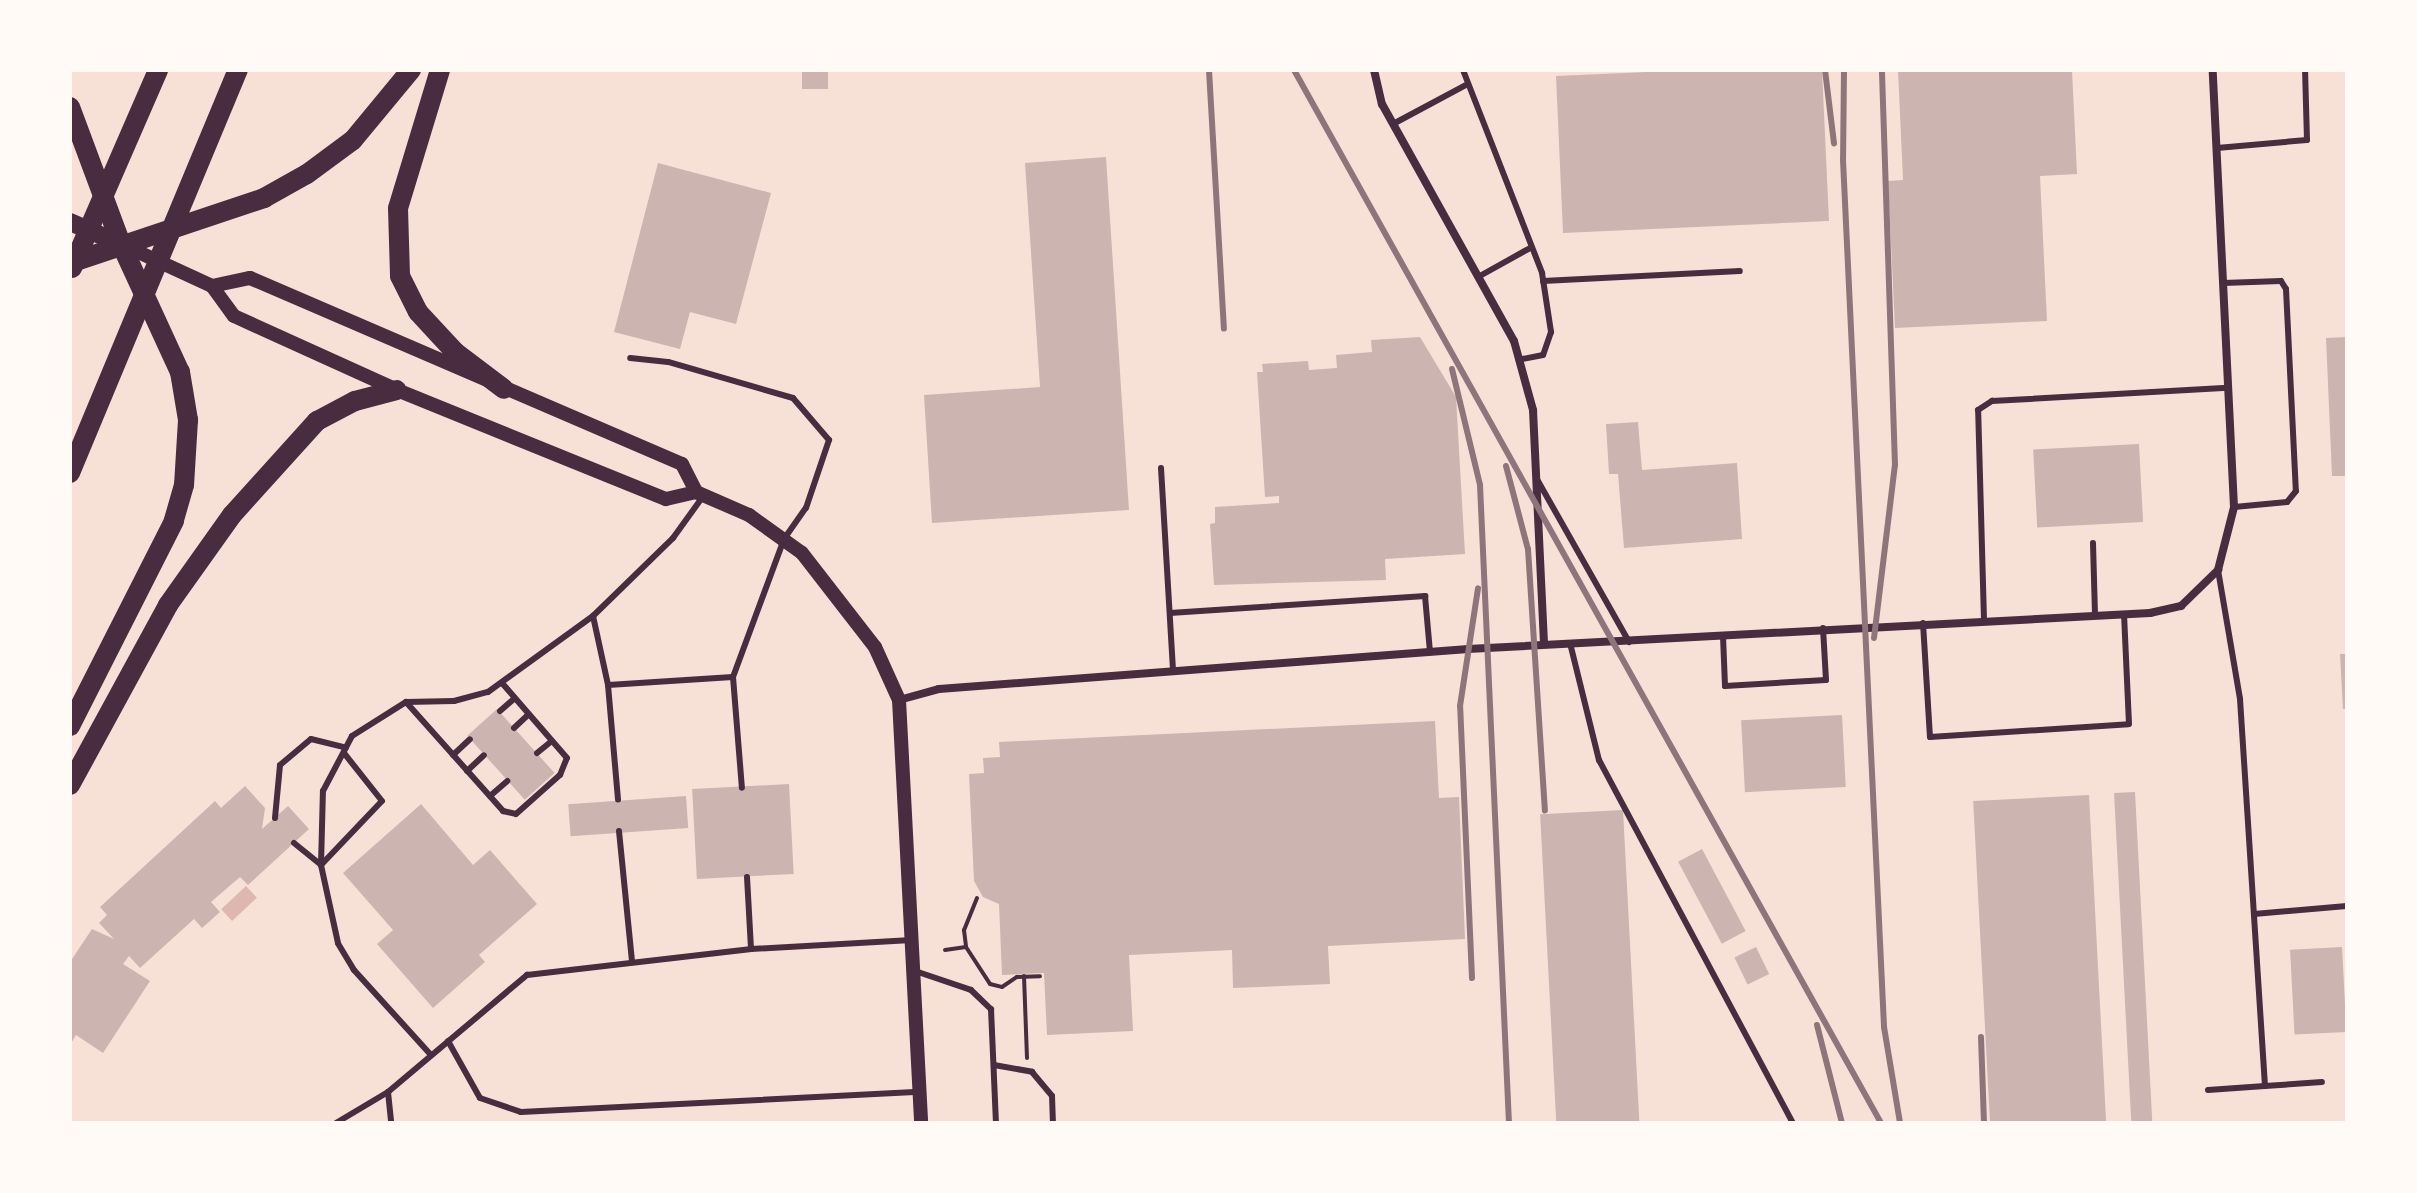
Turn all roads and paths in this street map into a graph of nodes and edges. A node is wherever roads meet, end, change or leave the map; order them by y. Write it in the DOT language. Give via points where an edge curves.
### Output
graph roads {
  1 [pos="158,70"];
  2 [pos="238,70"];
  3 [pos="411,70"];
  4 [pos="440,70"];
  5 [pos="1374,70"];
  6 [pos="1463,70"];
  7 [pos="2213,70"];
  8 [pos="2305,70"];
  9 [pos="1468,84"];
  10 [pos="70,107"];
  11 [pos="1393,124"];
  12 [pos="2217,148"];
  13 [pos="70,222"];
  14 [pos="121,244"];
  15 [pos="1530,248"];
  16 [pos="70,263"];
  17 [pos="1740,271"];
  18 [pos="70,273"];
  19 [pos="1478,277"];
  20 [pos="1543,281"];
  21 [pos="2223,283"];
  22 [pos="212,286"];
  23 [pos="630,358"];
  24 [pos="1518,360"];
  25 [pos="2228,388"];
  26 [pos="504,389"];
  27 [pos="397,390"];
  28 [pos="1161,468"];
  29 [pos="70,473"];
  30 [pos="1535,475"];
  31 [pos="700,493"];
  32 [pos="2234,507"];
  33 [pos="784,539"];
  34 [pos="2093,543"];
  35 [pos="2218,570"];
  36 [pos="1170,613"];
  37 [pos="2124,614"];
  38 [pos="593,616"];
  39 [pos="2095,616"];
  40 [pos="1984,620"];
  41 [pos="1923,623"];
  42 [pos="1823,628"];
  43 [pos="1723,636"];
  44 [pos="1629,642"];
  45 [pos="1570,643"];
  46 [pos="1544,644"];
  47 [pos="1430,652"];
  48 [pos="1173,671"];
  49 [pos="733,677"];
  50 [pos="502,683"];
  51 [pos="608,685"];
  52 [pos="514,699"];
  53 [pos="899,700"];
  54 [pos="406,702"];
  55 [pos="500,711"];
  56 [pos="528,715"];
  57 [pos="70,726"];
  58 [pos="514,728"];
  59 [pos="470,739"];
  60 [pos="552,741"];
  61 [pos="345,750"];
  62 [pos="537,753"];
  63 [pos="453,755"];
  64 [pos="484,755"];
  65 [pos="467,771"];
  66 [pos="507,781"];
  67 [pos="70,785"];
  68 [pos="742,788"];
  69 [pos="490,796"];
  70 [pos="618,800"];
  71 [pos="275,818"];
  72 [pos="619,831"];
  73 [pos="294,843"];
  74 [pos="321,865"];
  75 [pos="747,877"];
  76 [pos="977,898"];
  77 [pos="2347,906"];
  78 [pos="2254,914"];
  79 [pos="912,940"];
  80 [pos="966,947"];
  81 [pos="751,949"];
  82 [pos="945,950"];
  83 [pos="632,962"];
  84 [pos="913,970"];
  85 [pos="1024,976"];
  86 [pos="1040,976"];
  87 [pos="448,1041"];
  88 [pos="431,1055"];
  89 [pos="1028,1062"];
  90 [pos="994,1065"];
  91 [pos="2322,1082"];
  92 [pos="2265,1086"];
  93 [pos="2208,1090"];
  94 [pos="388,1092"];
  95 [pos="919,1092"];
  96 [pos="336,1123"];
  97 [pos="391,1123"];
  98 [pos="921,1123"];
  99 [pos="996,1123"];
  100 [pos="1053,1123"];
  101 [pos="1793,1123"];
  1 -- 18 [label="highway"];
  2 -- 29 [label="highway"];
  3 -- 14 [label="highway" via="353,140 307,174 264,198"];
  4 -- 26 [label="highway" via="398,208 400,276 418,312 455,352"];
  5 -- 11 [label="street"];
  6 -- 9 [label="lane"];
  7 -- 12 [label="street"];
  8 -- 12 [label="lane" via="2307,140"];
  9 -- 11 [label="lane"];
  9 -- 15 [label="lane"];
  10 -- 14 [label="highway"];
  11 -- 19 [label="street"];
  12 -- 21 [label="street"];
  13 -- 14 [label="main road"];
  14 -- 16 [label="highway"];
  14 -- 22 [label="street"];
  14 -- 57 [label="highway" via="180,372 188,420 184,485 174,521"];
  15 -- 19 [label="lane"];
  15 -- 20 [label="lane"];
  17 -- 20 [label="lane"];
  19 -- 24 [label="street" via="1514,341"];
  20 -- 24 [label="lane" via="1551,332 1543,355"];
  21 -- 25 [label="street"];
  21 -- 32 [label="lane" via="2281,281 2286,289 2295,460 2296,491 2287,502"];
  22 -- 26 [label="street" via="250,278"];
  22 -- 27 [label="street" via="234,316"];
  23 -- 33 [label="lane" via="668,362 793,398 829,440 806,508"];
  24 -- 30 [label="street" via="1533,410"];
  25 -- 32 [label="street"];
  25 -- 40 [label="lane" via="1992,401 1978,410"];
  26 -- 31 [label="street" via="682,464"];
  27 -- 31 [label="street" via="666,499"];
  27 -- 67 [label="highway" via="355,401 317,421 232,515 168,605"];
  28 -- 36 [label="lane"];
  30 -- 44 [label="lane"];
  30 -- 46 [label="street"];
  31 -- 33 [label="street" via="749,515"];
  31 -- 38 [label="lane" via="673,538"];
  32 -- 35 [label="street"];
  33 -- 49 [label="lane"];
  33 -- 53 [label="street" via="875,647"];
  34 -- 39 [label="lane"];
  35 -- 37 [label="street" via="2181,606"];
  35 -- 78 [label="lane" via="2240,699"];
  36 -- 47 [label="lane" via="1425,596"];
  36 -- 48 [label="lane"];
  37 -- 39 [label="street"];
  37 -- 41 [label="lane" via="2129,724 1930,737"];
  38 -- 50 [label="lane"];
  38 -- 51 [label="lane"];
  39 -- 40 [label="street"];
  40 -- 41 [label="street"];
  41 -- 42 [label="street"];
  42 -- 43 [label="street"];
  42 -- 43 [label="lane" via="1826,680 1725,686"];
  43 -- 44 [label="street"];
  44 -- 45 [label="street"];
  45 -- 46 [label="street"];
  45 -- 101 [label="lane" via="1599,760"];
  46 -- 47 [label="street"];
  47 -- 48 [label="street"];
  48 -- 53 [label="street" via="939,689"];
  49 -- 51 [label="lane"];
  49 -- 68 [label="lane"];
  50 -- 52 [label="lane"];
  50 -- 54 [label="lane" via="454,701"];
  51 -- 70 [label="lane"];
  52 -- 55 [label="lane"];
  52 -- 56 [label="lane"];
  53 -- 79 [label="street"];
  54 -- 61 [label="lane" via="352,736"];
  54 -- 63 [label="lane"];
  56 -- 58 [label="lane"];
  56 -- 60 [label="lane"];
  59 -- 63 [label="lane"];
  60 -- 62 [label="lane"];
  60 -- 69 [label="lane" via="567,758 560,775 516,814 503,811"];
  61 -- 71 [label="lane" via="311,739 280,765"];
  61 -- 74 [label="lane" via="323,791"];
  61 -- 74 [label="lane" via="382,801"];
  63 -- 65 [label="lane"];
  64 -- 65 [label="lane"];
  65 -- 69 [label="lane"];
  66 -- 69 [label="lane"];
  72 -- 83 [label="lane"];
  73 -- 74 [label="lane"];
  74 -- 88 [label="lane" via="346,957"];
  75 -- 81 [label="lane"];
  76 -- 80 [label="path" via="964,930"];
  77 -- 78 [label="lane"];
  78 -- 92 [label="lane"];
  79 -- 81 [label="lane"];
  79 -- 84 [label="street"];
  80 -- 82 [label="path"];
  80 -- 85 [label="path" via="990,984 1002,987"];
  81 -- 83 [label="lane"];
  83 -- 87 [label="lane" via="527,975"];
  84 -- 90 [label="lane" via="971,990 991,1009"];
  84 -- 95 [label="street"];
  85 -- 86 [label="path"];
  85 -- 89 [label="path"];
  87 -- 88 [label="lane"];
  87 -- 95 [label="lane" via="480,1098 521,1112"];
  88 -- 94 [label="lane"];
  90 -- 99 [label="lane"];
  90 -- 100 [label="lane" via="1032,1072 1052,1096"];
  91 -- 92 [label="lane"];
  92 -- 93 [label="lane"];
  94 -- 96 [label="lane"];
  94 -- 97 [label="lane"];
  95 -- 98 [label="street"];
}
